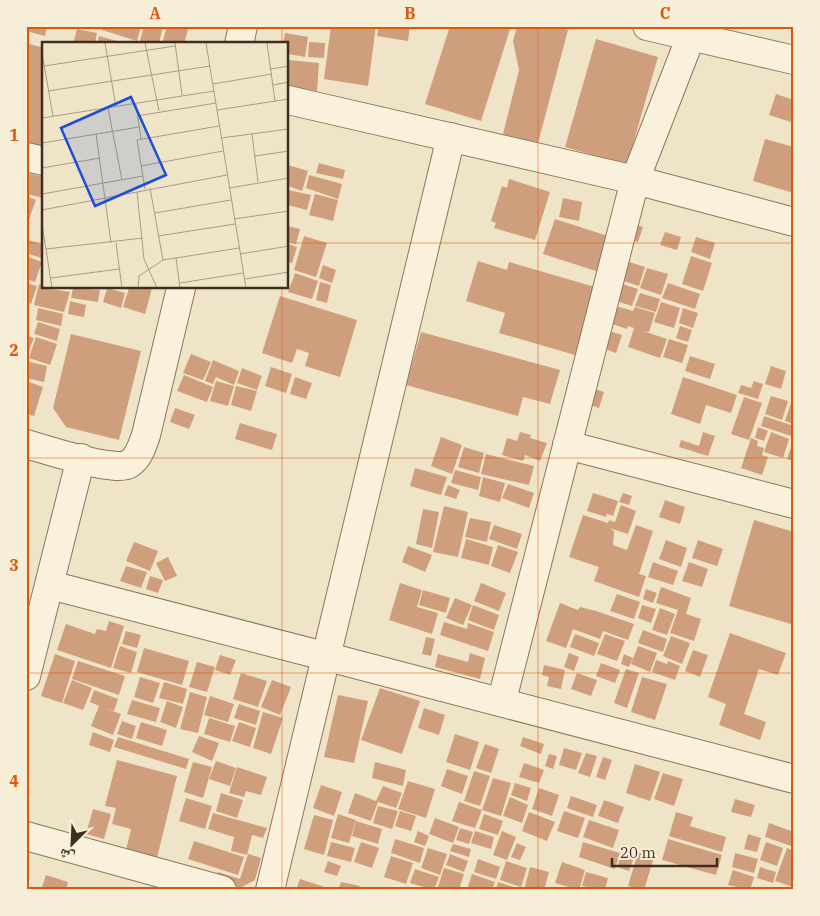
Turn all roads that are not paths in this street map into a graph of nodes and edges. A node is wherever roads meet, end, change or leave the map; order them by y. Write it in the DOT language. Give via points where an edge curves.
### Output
graph roads {
  1 [pos="242,26"];
  2 [pos="648,26"];
  3 [pos="693,31"];
  4 [pos="238,42"];
  5 [pos="794,60"];
  6 [pos="289,100"];
  7 [pos="451,137"];
  8 [pos="26,157"];
  9 [pos="42,161"];
  10 [pos="635,180"];
  11 [pos="794,222"];
  12 [pos="181,289"];
  13 [pos="26,444"];
  14 [pos="567,445"];
  15 [pos="81,458"];
  16 [pos="794,504"];
  17 [pos="50,585"];
  18 [pos="325,657"];
  19 [pos="26,676"];
  20 [pos="502,700"];
  21 [pos="794,779"];
  22 [pos="26,836"];
  23 [pos="180,885"];
  24 [pos="222,890"];
  25 [pos="270,890"];
  1 -- 4 [label="street"];
  2 -- 3 [label="street"];
  3 -- 5 [label="street"];
  3 -- 10 [label="street"];
  6 -- 7 [label="street"];
  7 -- 10 [label="street"];
  7 -- 18 [label="street"];
  8 -- 9 [label="street"];
  10 -- 11 [label="street"];
  10 -- 14 [label="street"];
  12 -- 15 [label="street" via="146,435 138,456 127,466 110,467"];
  13 -- 15 [label="street"];
  14 -- 16 [label="street"];
  14 -- 20 [label="street"];
  15 -- 17 [label="street"];
  17 -- 18 [label="street"];
  17 -- 19 [label="street"];
  18 -- 20 [label="street"];
  18 -- 25 [label="street"];
  20 -- 21 [label="street"];
  22 -- 23 [label="street"];
  23 -- 24 [label="street"];
}
